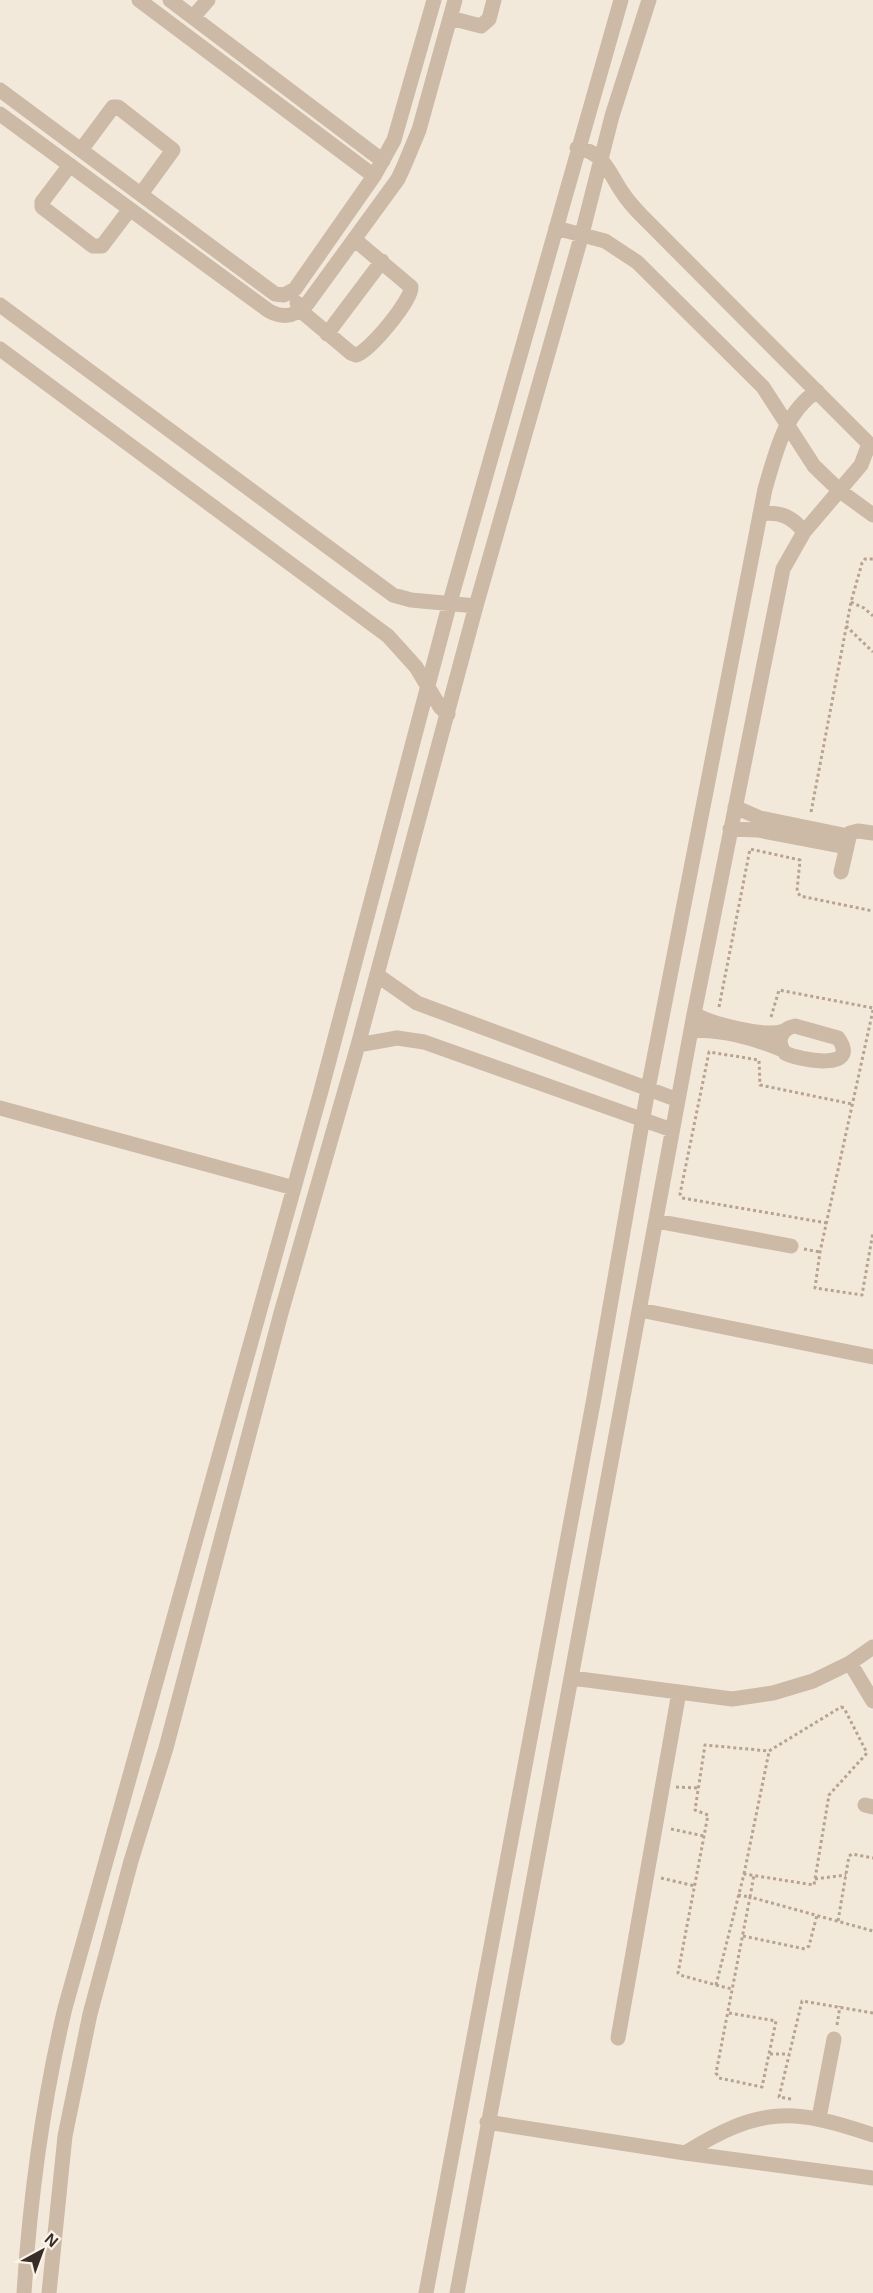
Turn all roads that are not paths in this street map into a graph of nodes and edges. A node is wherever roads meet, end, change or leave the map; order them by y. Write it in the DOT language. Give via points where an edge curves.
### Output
graph roads {
  1 [pos="139,0"];
  2 [pos="208,0"];
  3 [pos="434,0"];
  4 [pos="455,0"];
  5 [pos="494,0"];
  6 [pos="621,0"];
  7 [pos="649,0"];
  8 [pos="177,2"];
  9 [pos="193,17"];
  10 [pos="450,18"];
  11 [pos="0,90"];
  12 [pos="0,114"];
  13 [pos="577,148"];
  14 [pos="81,150"];
  15 [pos="602,159"];
  16 [pos="383,161"];
  17 [pos="70,165"];
  18 [pos="374,176"];
  19 [pos="141,194"];
  20 [pos="130,209"];
  21 [pos="556,228"];
  22 [pos="582,234"];
  23 [pos="354,239"];
  24 [pos="382,261"];
  25 [pos="292,292"];
  26 [pos="0,305"];
  27 [pos="301,311"];
  28 [pos="327,334"];
  29 [pos="0,349"];
  30 [pos="818,391"];
  31 [pos="787,424"];
  32 [pos="871,446"];
  33 [pos="840,491"];
  34 [pos="760,514"];
  35 [pos="873,515"];
  36 [pos="804,532"];
  37 [pos="450,602"];
  38 [pos="476,606"];
  39 [pos="428,685"];
  40 [pos="448,714"];
  41 [pos="735,807"];
  42 [pos="730,829"];
  43 [pos="873,833"];
  44 [pos="847,842"];
  45 [pos="841,872"];
  46 [pos="377,975"];
  47 [pos="694,1014"];
  48 [pos="691,1031"];
  49 [pos="784,1031"];
  50 [pos="358,1045"];
  51 [pos="783,1050"];
  52 [pos="648,1089"];
  53 [pos="321,1091"];
  54 [pos="343,1094"];
  55 [pos="678,1100"];
  56 [pos="0,1108"];
  57 [pos="643,1120"];
  58 [pos="672,1130"];
  59 [pos="294,1188"];
  60 [pos="656,1221"];
  61 [pos="791,1246"];
  62 [pos="640,1310"];
  63 [pos="873,1357"];
  64 [pos="873,1647"];
  65 [pos="850,1663"];
  66 [pos="572,1678"];
  67 [pos="679,1692"];
  68 [pos="873,1701"];
  69 [pos="618,2038"];
  70 [pos="834,2039"];
  71 [pos="819,2118"];
  72 [pos="487,2122"];
  73 [pos="873,2134"];
  74 [pos="685,2153"];
  75 [pos="873,2178"];
  76 [pos="24,2293"];
  77 [pos="50,2293"];
  78 [pos="426,2293"];
  79 [pos="457,2293"];
  1 -- 18 [label="street"];
  2 -- 9 [label="street"];
  3 -- 16 [label="street" via="401,120"];
  4 -- 10 [label="street"];
  5 -- 10 [label="street" via="489,19 481,26"];
  6 -- 13 [label="street"];
  7 -- 15 [label="street"];
  8 -- 9 [label="street"];
  9 -- 16 [label="street"];
  10 -- 23 [label="street" via="411,152 398,179"];
  11 -- 14 [label="street"];
  12 -- 17 [label="street"];
  13 -- 15 [label="street"];
  13 -- 21 [label="street"];
  14 -- 19 [label="street"];
  14 -- 19 [label="street" via="113,107 118,107 173,150"];
  15 -- 22 [label="street"];
  15 -- 30 [label="street" via="632,206"];
  16 -- 18 [label="street"];
  17 -- 20 [label="street"];
  17 -- 20 [label="street" via="42,207 93,246 102,246"];
  18 -- 25 [label="street"];
  19 -- 25 [label="street" via="275,294 284,296"];
  20 -- 27 [label="street" via="269,311 282,316"];
  21 -- 22 [label="street"];
  21 -- 37 [label="street"];
  22 -- 31 [label="street" via="616,246 637,262 763,387"];
  22 -- 38 [label="street"];
  23 -- 24 [label="street"];
  23 -- 27 [label="street"];
  24 -- 28 [label="street"];
  24 -- 28 [label="street" via="408,282 412,294 409,299 362,354 351,352"];
  25 -- 27 [label="street"];
  26 -- 37 [label="street" via="393,595"];
  27 -- 28 [label="street"];
  29 -- 39 [label="street" via="388,636"];
  30 -- 31 [label="street" via="800,405"];
  30 -- 32 [label="street"];
  31 -- 33 [label="street" via="814,466"];
  31 -- 34 [label="street"];
  32 -- 33 [label="street"];
  33 -- 35 [label="street"];
  33 -- 36 [label="street"];
  34 -- 36 [label="street" via="781,514"];
  34 -- 52 [label="street"];
  36 -- 41 [label="street" via="783,568"];
  37 -- 38 [label="street"];
  37 -- 39 [label="street"];
  38 -- 40 [label="street"];
  39 -- 40 [label="street"];
  39 -- 53 [label="street"];
  40 -- 46 [label="street"];
  41 -- 42 [label="street"];
  41 -- 44 [label="street" via="759,818"];
  42 -- 44 [label="street"];
  42 -- 47 [label="street"];
  43 -- 44 [label="street" via="858,831"];
  44 -- 45 [label="street"];
  46 -- 50 [label="street"];
  46 -- 52 [label="street" via="417,1003"];
  47 -- 48 [label="street"];
  47 -- 49 [label="street" via="716,1023 766,1033"];
  48 -- 51 [label="street" via="766,1043"];
  48 -- 55 [label="street"];
  49 -- 51 [label="street" via="780,1040"];
  49 -- 51 [label="street" via="795,1026 832,1035 842,1049 836,1060 825,1063 789,1055"];
  50 -- 54 [label="street"];
  50 -- 57 [label="street" via="398,1038 424,1042"];
  52 -- 55 [label="street"];
  52 -- 57 [label="street"];
  53 -- 54 [label="street"];
  53 -- 59 [label="street"];
  54 -- 77 [label="street" via="82,2044 65,2136"];
  55 -- 58 [label="street"];
  56 -- 59 [label="street"];
  57 -- 58 [label="street"];
  57 -- 78 [label="street"];
  58 -- 60 [label="street"];
  59 -- 76 [label="street" via="58,2038 37,2166"];
  60 -- 61 [label="street"];
  60 -- 62 [label="street"];
  62 -- 63 [label="street"];
  62 -- 66 [label="street"];
  64 -- 65 [label="street"];
  65 -- 67 [label="street" via="813,1681 773,1693 732,1699"];
  65 -- 68 [label="street"];
  66 -- 67 [label="street"];
  66 -- 72 [label="street"];
  67 -- 69 [label="street"];
  70 -- 71 [label="street"];
  71 -- 73 [label="street"];
  71 -- 74 [label="street" via="755,2118"];
  72 -- 74 [label="street"];
  72 -- 79 [label="street"];
  74 -- 75 [label="street"];
}
